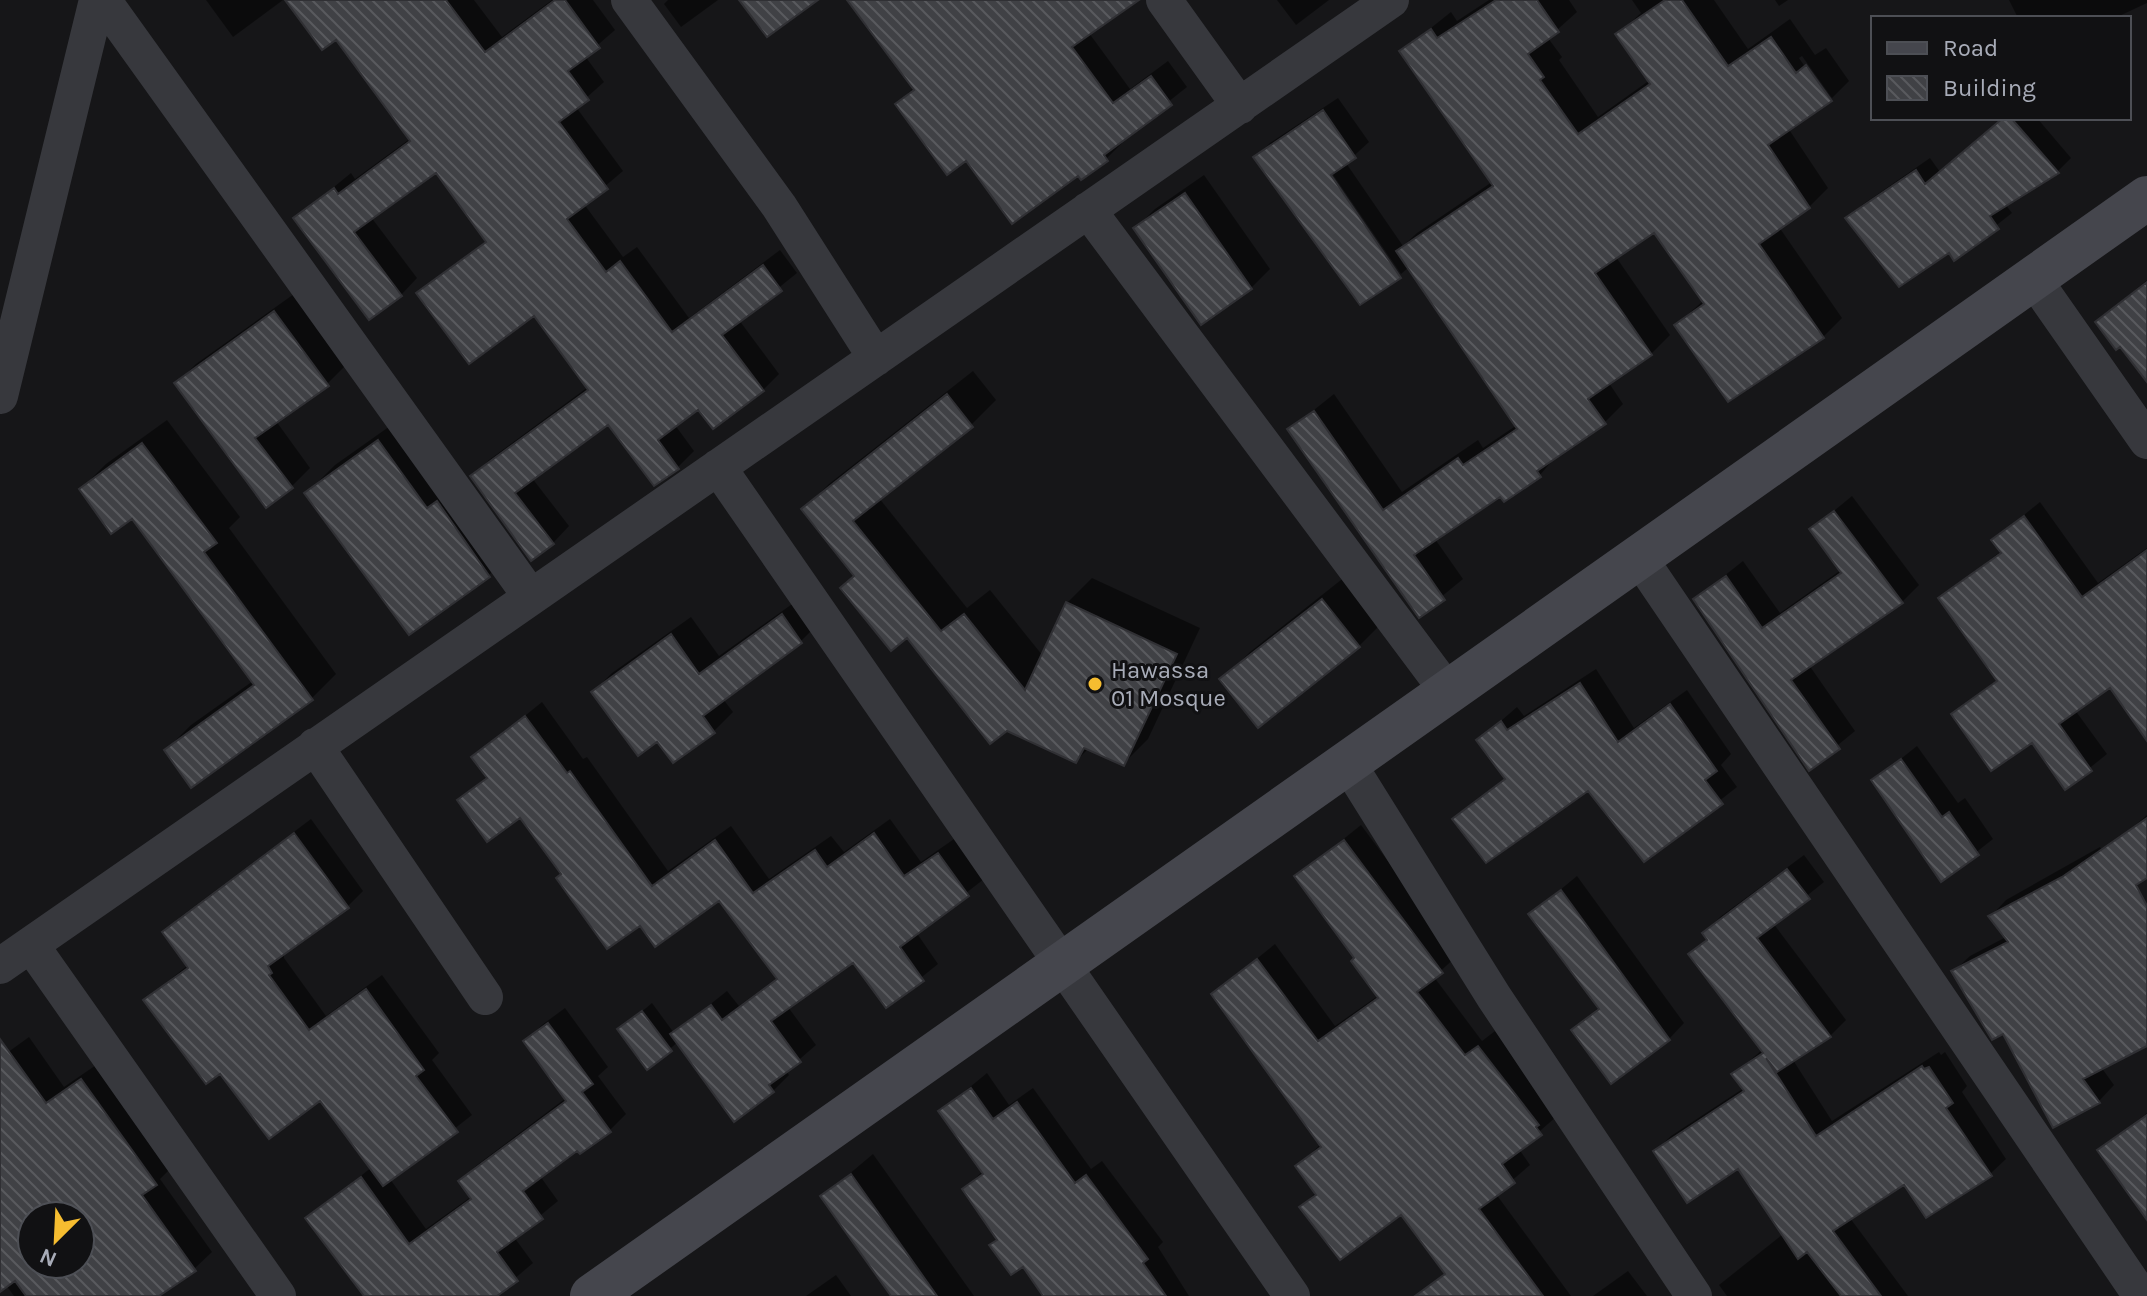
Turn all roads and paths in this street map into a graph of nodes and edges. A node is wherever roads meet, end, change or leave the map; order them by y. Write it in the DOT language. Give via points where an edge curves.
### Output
graph roads {
  1 [pos="100,0"];
  2 [pos="629,0"];
  3 [pos="1164,0"];
  4 [pos="1391,0"];
  5 [pos="1240,106"];
  6 [pos="2147,198"];
  7 [pos="1088,210"];
  8 [pos="2033,278"];
  9 [pos="876,358"];
  10 [pos="0,396"];
  11 [pos="2147,441"];
  12 [pos="718,467"];
  13 [pos="1638,556"];
  14 [pos="531,597"];
  15 [pos="1448,692"];
  16 [pos="315,746"];
  17 [pos="1349,765"];
  18 [pos="31,945"];
  19 [pos="0,966"];
  20 [pos="1064,966"];
  21 [pos="485,997"];
  22 [pos="278,1296"];
  23 [pos="592,1296"];
  24 [pos="1292,1296"];
  25 [pos="1694,1296"];
  26 [pos="2141,1296"];
  1 -- 10 [label="street"];
  1 -- 14 [label="street"];
  2 -- 9 [label="street" via="779,206"];
  3 -- 5 [label="street"];
  4 -- 5 [label="street"];
  5 -- 7 [label="street"];
  6 -- 8 [label="street"];
  7 -- 9 [label="street"];
  7 -- 15 [label="street"];
  8 -- 11 [label="street"];
  8 -- 13 [label="street"];
  9 -- 12 [label="street"];
  12 -- 14 [label="street"];
  12 -- 20 [label="street"];
  13 -- 15 [label="street"];
  13 -- 26 [label="street"];
  14 -- 16 [label="street"];
  15 -- 17 [label="street"];
  16 -- 18 [label="street"];
  16 -- 21 [label="street"];
  17 -- 20 [label="street"];
  17 -- 25 [label="street" via="1494,997"];
  18 -- 19 [label="street"];
  18 -- 22 [label="street"];
  20 -- 23 [label="street"];
  20 -- 24 [label="street"];
}
